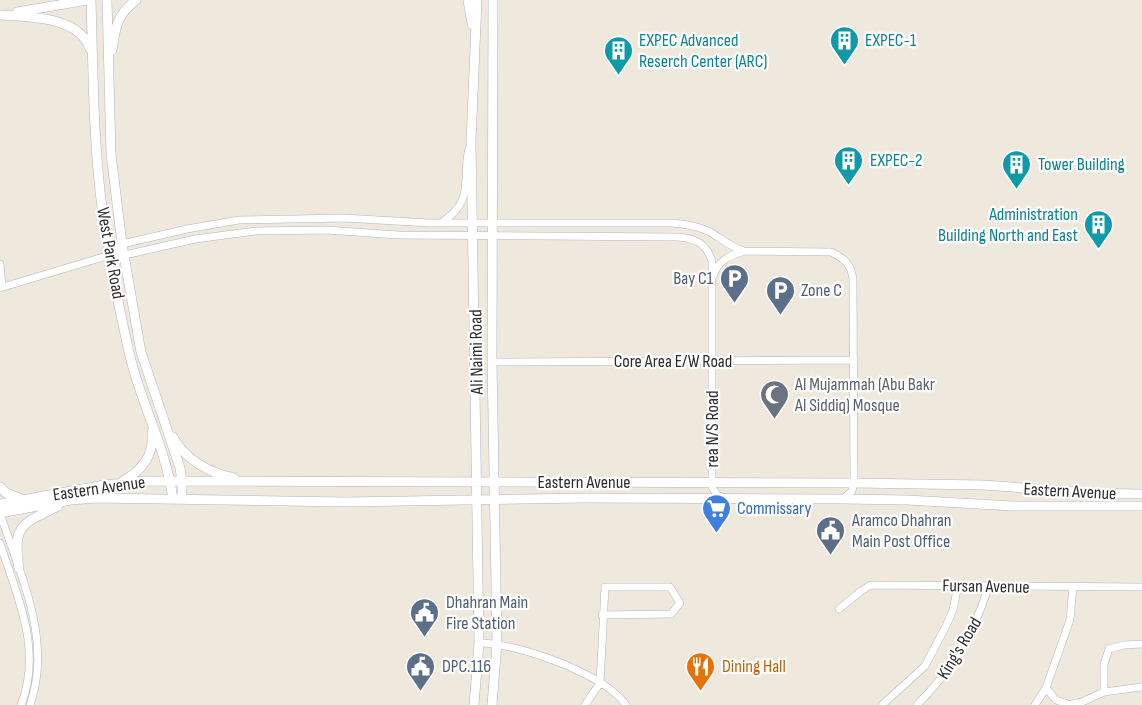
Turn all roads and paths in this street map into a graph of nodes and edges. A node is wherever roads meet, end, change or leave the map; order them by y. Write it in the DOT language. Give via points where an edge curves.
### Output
graph roads {
  1 [pos="90,0"];
  2 [pos="107,0"];
  3 [pos="136,0"];
  4 [pos="468,0"];
  5 [pos="477,0"];
  6 [pos="494,1"];
  7 [pos="0,15"];
  8 [pos="476,52"];
  9 [pos="93,59"];
  10 [pos="108,70"];
  11 [pos="471,141"];
  12 [pos="441,223"];
  13 [pos="473,223"];
  14 [pos="493,223"];
  15 [pos="474,236"];
  16 [pos="493,236"];
  17 [pos="122,244"];
  18 [pos="744,251"];
  19 [pos="110,255"];
  20 [pos="125,255"];
  21 [pos="0,264"];
  22 [pos="711,282"];
  23 [pos="1,288"];
  24 [pos="854,360"];
  25 [pos="712,361"];
  26 [pos="492,362"];
  27 [pos="164,419"];
  28 [pos="151,421"];
  29 [pos="170,481"];
  30 [pos="182,481"];
  31 [pos="478,481"];
  32 [pos="493,481"];
  33 [pos="255,482"];
  34 [pos="119,483"];
  35 [pos="712,483"];
  36 [pos="854,483"];
  37 [pos="0,487"];
  38 [pos="1142,494"];
  39 [pos="28,498"];
  40 [pos="724,498"];
  41 [pos="177,499"];
  42 [pos="843,499"];
  43 [pos="71,500"];
  44 [pos="494,500"];
  45 [pos="477,501"];
  46 [pos="0,504"];
  47 [pos="1142,506"];
  48 [pos="0,513"];
  49 [pos="0,543"];
  50 [pos="18,568"];
  51 [pos="958,585"];
  52 [pos="989,585"];
  53 [pos="1073,586"];
  54 [pos="1142,587"];
  55 [pos="839,609"];
  56 [pos="602,615"];
  57 [pos="479,643"];
  58 [pos="497,643"];
  59 [pos="1142,644"];
  60 [pos="600,683"];
  61 [pos="1142,687"];
  62 [pos="1046,688"];
  63 [pos="1104,692"];
  64 [pos="21,705"];
  65 [pos="30,705"];
  66 [pos="474,705"];
  67 [pos="492,705"];
  68 [pos="585,705"];
  69 [pos="626,705"];
  70 [pos="882,705"];
  71 [pos="917,705"];
  72 [pos="1035,705"];
  73 [pos="1067,705"];
  1 -- 7 [label="main road"];
  1 -- 9 [label="main road, West Park Road"];
  2 -- 10 [label="main road, West Park Road"];
  3 -- 10 [label="main road" via="116,23"];
  4 -- 8 [label="main road"];
  5 -- 8 [label="main road, Ali Naimi Road"];
  6 -- 14 [label="main road, Ali Naimi Road"];
  7 -- 9 [label="main road" via="54,20 84,38"];
  8 -- 11 [label="main road, Ali Naimi Road"];
  9 -- 19 [label="main road, West Park Road" via="97,158"];
  10 -- 17 [label="main road, West Park Road" via="113,179"];
  11 -- 12 [label="street" via="465,161 465,193 458,208"];
  11 -- 13 [label="main road, Ali Naimi Road"];
  12 -- 13 [label="street"];
  12 -- 17 [label="street" via="344,218 239,220"];
  13 -- 14 [label="street"];
  13 -- 15 [label="main road, Ali Naimi Road"];
  14 -- 16 [label="main road, Ali Naimi Road"];
  14 -- 18 [label="street" via="686,224"];
  15 -- 16 [label="street, rea N/S Road"];
  15 -- 20 [label="street, rea N/S Road" via="256,231 195,239"];
  15 -- 31 [label="main road, Ali Naimi Road"];
  16 -- 22 [label="street, rea N/S Road" via="694,239 709,252"];
  16 -- 26 [label="main road, Ali Naimi Road"];
  17 -- 19 [label="street"];
  17 -- 20 [label="main road, West Park Road"];
  18 -- 22 [label="street" via="725,258"];
  18 -- 24 [label="street" via="822,251 844,259 853,279"];
  19 -- 20 [label="street, rea N/S Road"];
  19 -- 23 [label="street"];
  19 -- 28 [label="main road, West Park Road" via="129,352"];
  20 -- 27 [label="main road, West Park Road" via="141,352"];
  21 -- 23 [label="street"];
  22 -- 25 [label="street, rea N/S Road"];
  24 -- 25 [label="street, Core Area E/W Road"];
  24 -- 36 [label="street"];
  25 -- 26 [label="street, Core Area E/W Road"];
  25 -- 35 [label="street, rea N/S Road"];
  26 -- 32 [label="main road, Ali Naimi Road"];
  27 -- 30 [label="main road, West Park Road"];
  27 -- 33 [label="main road" via="177,445 194,461 230,477"];
  28 -- 29 [label="main road, West Park Road"];
  28 -- 34 [label="main road" via="150,453 141,469"];
  29 -- 30 [label="main road, Eastern Avenue"];
  29 -- 34 [label="main road, Eastern Avenue"];
  29 -- 41 [label="main road, West Park Road"];
  30 -- 33 [label="main road, Eastern Avenue"];
  30 -- 41 [label="main road, West Park Road"];
  31 -- 32 [label="main road, Eastern Avenue"];
  31 -- 33 [label="main road, Eastern Avenue"];
  31 -- 45 [label="main road, Ali Naimi Road"];
  32 -- 35 [label="main road, Eastern Avenue"];
  32 -- 44 [label="main road, Ali Naimi Road"];
  34 -- 39 [label="main road, Eastern Avenue"];
  35 -- 36 [label="main road, Eastern Avenue"];
  35 -- 40 [label="street, rea N/S Road" via="714,492"];
  36 -- 38 [label="main road, Eastern Avenue"];
  36 -- 42 [label="street"];
  37 -- 39 [label="main road, Eastern Avenue" via="11,496"];
  39 -- 46 [label="main road, Eastern Avenue"];
  40 -- 42 [label="main road, Eastern Avenue"];
  40 -- 44 [label="main road, Eastern Avenue"];
  41 -- 43 [label="main road, Eastern Avenue"];
  41 -- 45 [label="main road, Eastern Avenue"];
  42 -- 47 [label="main road, Eastern Avenue" via="1013,506"];
  43 -- 48 [label="main road, Eastern Avenue"];
  43 -- 50 [label="main road, Eastern Avenue" via="30,520 19,530"];
  44 -- 45 [label="main road, Eastern Avenue"];
  44 -- 58 [label="main road, Ali Naimi Road"];
  45 -- 57 [label="main road, Ali Naimi Road"];
  48 -- 50 [label="street"];
  49 -- 64 [label="street" via="30,638 30,671"];
  50 -- 65 [label="street" via="38,639 38,672"];
  51 -- 52 [label="street, Fursan Avenue"];
  51 -- 55 [label="street, Fursan Avenue" via="871,585"];
  51 -- 70 [label="street, King's Road" via="953,610 925,666"];
  52 -- 53 [label="street, Fursan Avenue"];
  52 -- 71 [label="street, King's Road" via="980,616 961,652 942,680"];
  53 -- 54 [label="street, Fursan Avenue"];
  53 -- 62 [label="street" via="1070,620"];
  56 -- 56 [label="street" via="605,587 670,587 680,603 671,614"];
  56 -- 60 [label="street"];
  57 -- 58 [label="street"];
  57 -- 66 [label="main road, Ali Naimi Road"];
  58 -- 60 [label="street" via="553,661"];
  58 -- 67 [label="main road, Ali Naimi Road"];
  59 -- 63 [label="street" via="1109,649 1104,664"];
  60 -- 68 [label="street"];
  60 -- 69 [label="street"];
  61 -- 63 [label="street"];
  62 -- 72 [label="street"];
  62 -- 73 [label="street" via="1056,700"];
  63 -- 73 [label="street"];
}
